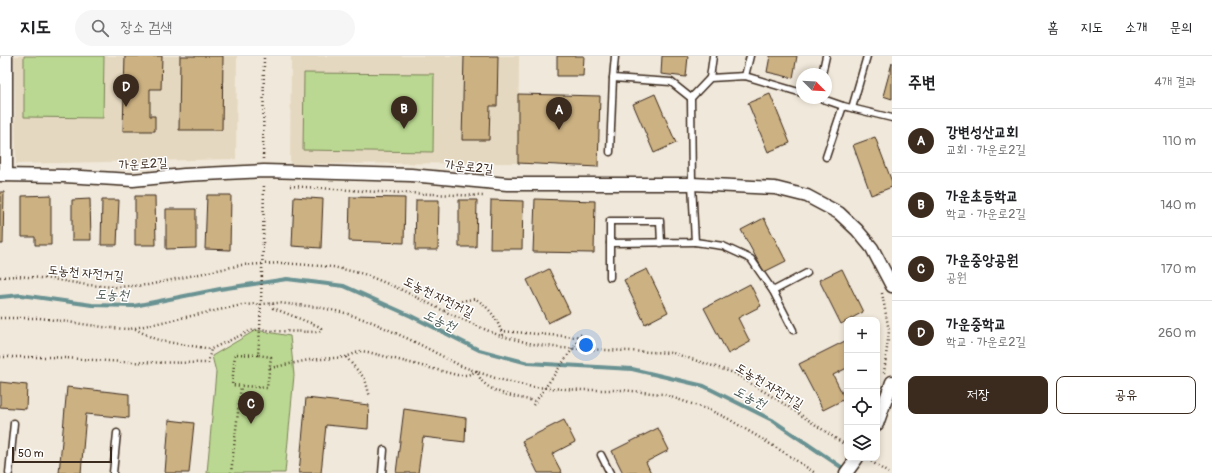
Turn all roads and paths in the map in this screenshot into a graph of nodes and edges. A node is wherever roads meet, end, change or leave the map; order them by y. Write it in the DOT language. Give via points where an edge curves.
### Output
graph roads {
  1 [pos="6,56"];
  2 [pos="264,56"];
  3 [pos="615,56"];
  4 [pos="713,56"];
  5 [pos="750,56"];
  6 [pos="826,56"];
  7 [pos="867,56"];
  8 [pos="823,68"];
  9 [pos="745,76"];
  10 [pos="613,78"];
  11 [pos="710,78"];
  12 [pos="796,91"];
  13 [pos="691,98"];
  14 [pos="832,102"];
  15 [pos="843,106"];
  16 [pos="852,108"];
  17 [pos="892,118"];
  18 [pos="610,152"];
  19 [pos="826,157"];
  20 [pos="264,159"];
  21 [pos="3,175"];
  22 [pos="271,184"];
  23 [pos="692,184"];
  24 [pos="287,185"];
  25 [pos="485,196"];
  26 [pos="695,242"];
  27 [pos="610,243"];
  28 [pos="661,243"];
  29 [pos="807,272"];
  30 [pos="0,277"];
  31 [pos="610,277"];
  32 [pos="886,288"];
  33 [pos="773,291"];
  34 [pos="273,303"];
  35 [pos="444,311"];
  36 [pos="0,318"];
  37 [pos="134,328"];
  38 [pos="260,329"];
  39 [pos="793,330"];
  40 [pos="501,331"];
  41 [pos="502,336"];
  42 [pos="211,349"];
  43 [pos="258,355"];
  44 [pos="0,357"];
  45 [pos="346,357"];
  46 [pos="270,368"];
  47 [pos="477,371"];
  48 [pos="888,379"];
  49 [pos="241,386"];
  50 [pos="370,397"];
  51 [pos="535,401"];
  52 [pos="533,405"];
  53 [pos="880,412"];
  54 [pos="14,423"];
  55 [pos="117,433"];
  56 [pos="844,444"];
  57 [pos="384,450"];
  58 [pos="601,455"];
  59 [pos="855,461"];
  60 [pos="870,461"];
  61 [pos="10,473"];
  62 [pos="113,473"];
  63 [pos="231,473"];
  64 [pos="382,473"];
  65 [pos="610,473"];
  66 [pos="815,473"];
  67 [pos="846,473"];
  68 [pos="888,473"];
  1 -- 21 [label="street"];
  2 -- 20 [label="path"];
  3 -- 10 [label="lane"];
  4 -- 11 [label="lane"];
  5 -- 9 [label="lane"];
  6 -- 8 [label="lane"];
  7 -- 16 [label="lane"];
  9 -- 11 [label="lane"];
  9 -- 12 [label="lane"];
  10 -- 13 [label="lane" via="671,82"];
  10 -- 18 [label="lane"];
  11 -- 13 [label="lane"];
  13 -- 23 [label="lane"];
  14 -- 15 [label="lane"];
  15 -- 16 [label="lane"];
  15 -- 19 [label="lane"];
  16 -- 17 [label="lane"];
  21 -- 23 [label="street, 가운로2길" via="133,180 264,171 411,175 507,184"];
  22 -- 38 [label="path, bridge" via="264,182"];
  23 -- 26 [label="lane"];
  23 -- 32 [label="street, 가운로2길" via="775,188 807,196 839,213 872,248"];
  24 -- 25 [label="path"];
  26 -- 28 [label="lane"];
  26 -- 33 [label="lane" via="724,246 751,259"];
  27 -- 28 [label="lane"];
  27 -- 28 [label="lane" via="610,221 660,221"];
  27 -- 31 [label="lane"];
  29 -- 33 [label="lane"];
  30 -- 35 [label="path, 도농천 자전거길" via="52,279 116,287 148,285 241,265 283,263 333,267 364,274"];
  32 -- 48 [label="path" via="889,331 885,369"];
  33 -- 39 [label="lane"];
  34 -- 37 [label="path" via="242,306"];
  34 -- 38 [label="path" via="273,308 318,326 321,331"];
  34 -- 47 [label="path" via="318,307 365,319 461,366"];
  35 -- 40 [label="path" via="453,304 476,299 491,311"];
  35 -- 41 [label="path, 도농천 자전거길"];
  36 -- 37 [label="path" via="40,318 110,328"];
  37 -- 42 [label="path" via="167,342"];
  38 -- 42 [label="path"];
  38 -- 43 [label="path"];
  40 -- 41 [label="path"];
  40 -- 51 [label="path, bridge" via="575,336 583,334"];
  41 -- 56 [label="path, 도농천 자전거길" via="561,348 673,352 734,373"];
  42 -- 44 [label="path" via="208,363 123,362 51,356"];
  43 -- 46 [label="path" via="271,357"];
  43 -- 49 [label="path" via="235,354 232,385"];
  45 -- 46 [label="path" via="309,360"];
  45 -- 47 [label="path" via="361,351 457,375 468,375"];
  45 -- 50 [label="path" via="365,379"];
  46 -- 49 [label="path" via="267,388"];
  47 -- 51 [label="path" via="481,381 490,388"];
  47 -- 66 [label="path" via="532,387 662,394 726,418"];
  48 -- 53 [label="street"];
  49 -- 63 [label="path"];
  51 -- 52 [label="path, bridge"];
  54 -- 61 [label="lane"];
  55 -- 62 [label="lane"];
  57 -- 64 [label="lane"];
  58 -- 65 [label="lane"];
  59 -- 67 [label="street"];
  60 -- 68 [label="path"];
}
